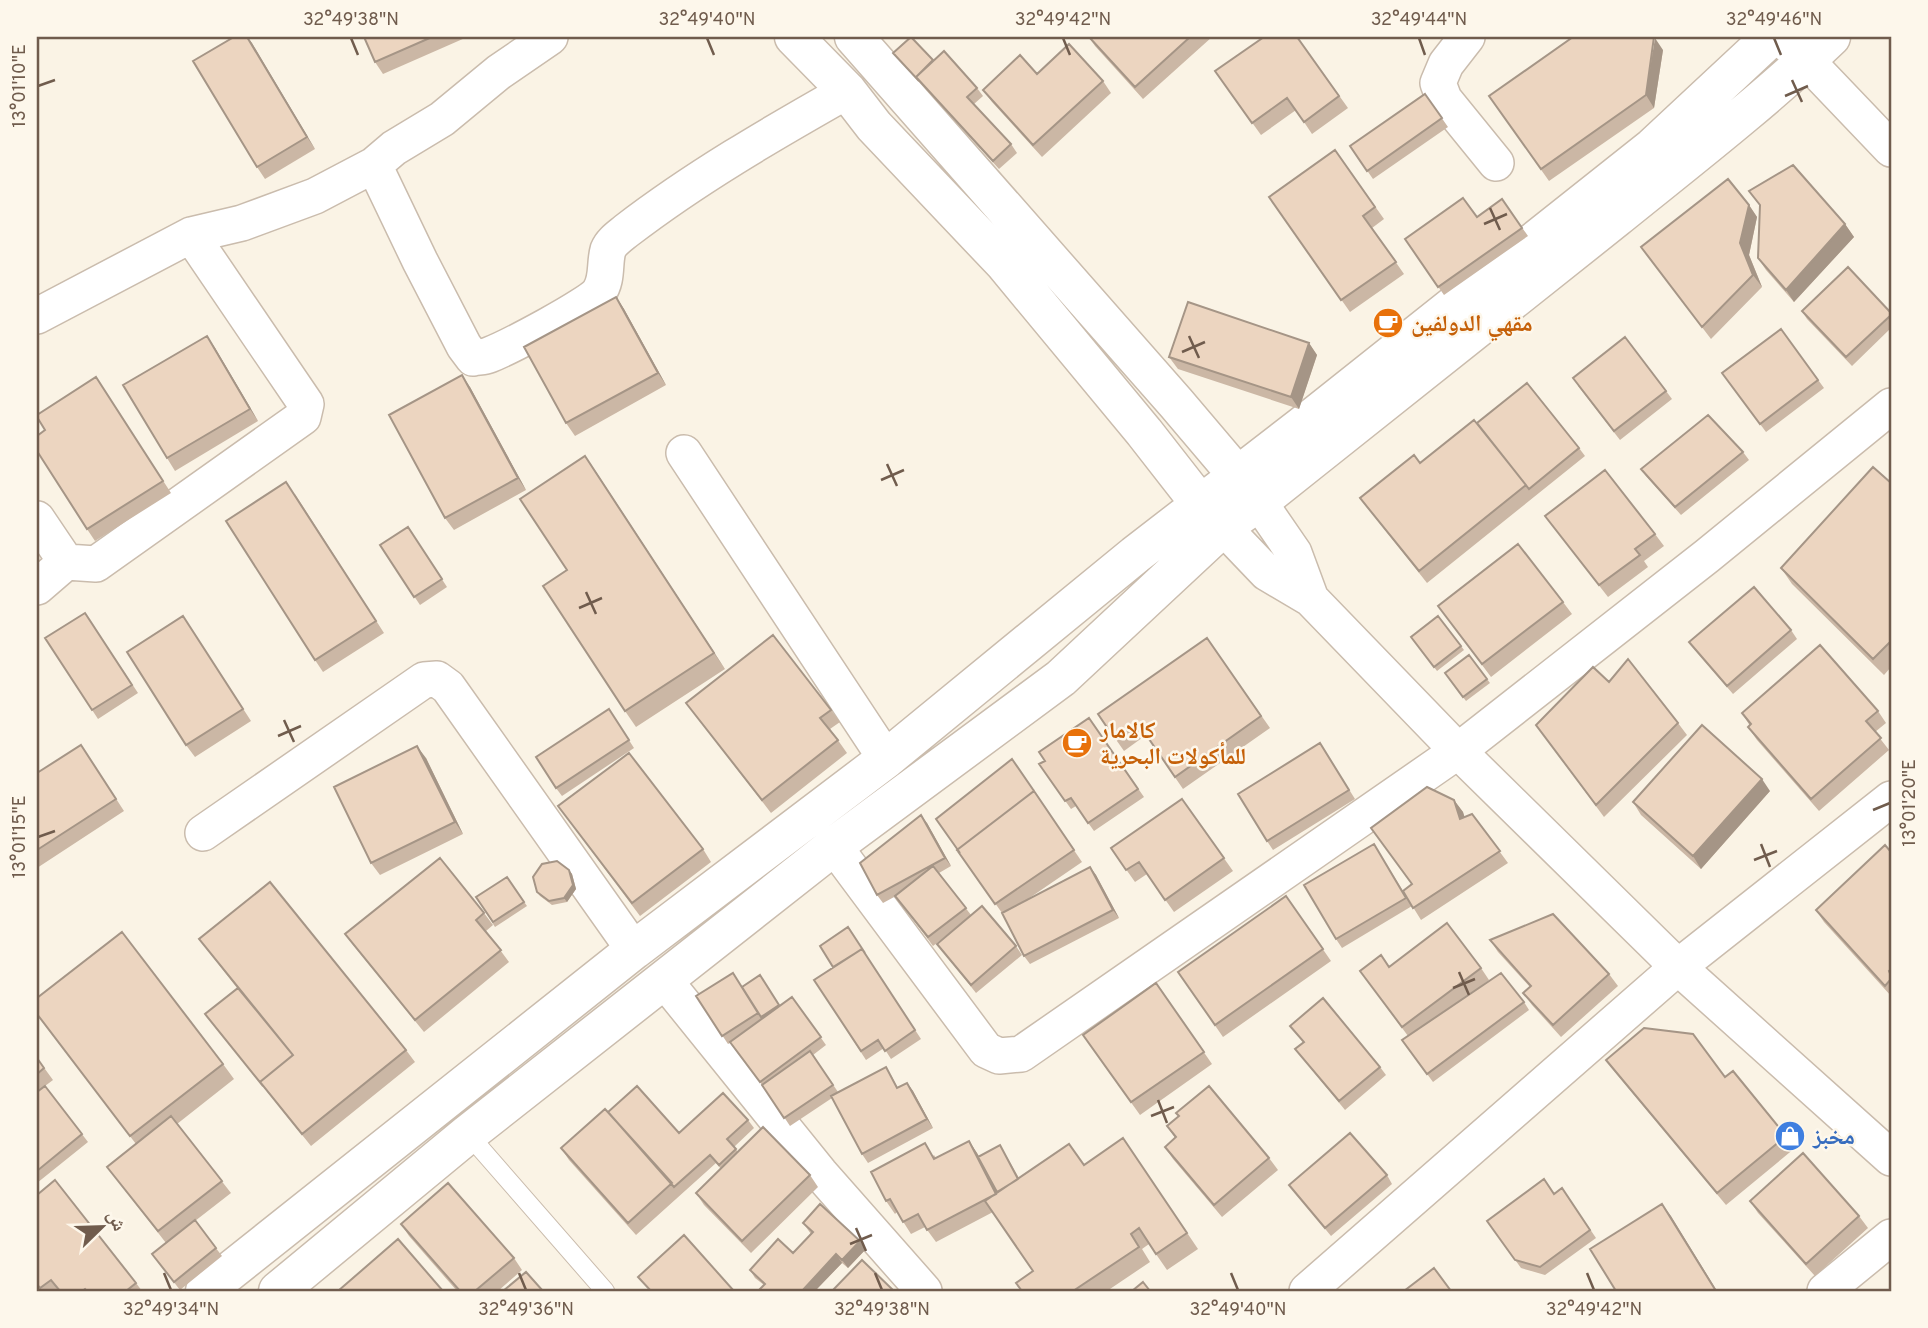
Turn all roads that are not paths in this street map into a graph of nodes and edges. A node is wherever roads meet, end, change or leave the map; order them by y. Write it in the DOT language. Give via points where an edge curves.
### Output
graph roads {
  1 [pos="550,37"];
  2 [pos="794,37"];
  3 [pos="854,37"];
  4 [pos="1467,37"];
  5 [pos="1771,37"];
  6 [pos="1805,45"];
  7 [pos="847,91"];
  8 [pos="1891,149"];
  9 [pos="1496,163"];
  10 [pos="374,165"];
  11 [pos="191,235"];
  12 [pos="37,316"];
  13 [pos="1891,406"];
  14 [pos="684,453"];
  15 [pos="1249,489"];
  16 [pos="1212,516"];
  17 [pos="37,519"];
  18 [pos="66,562"];
  19 [pos="37,587"];
  20 [pos="1311,598"];
  21 [pos="1458,751"];
  22 [pos="886,759"];
  23 [pos="1891,799"];
  24 [pos="204,833"];
  25 [pos="834,846"];
  26 [pos="634,950"];
  27 [pos="1678,967"];
  28 [pos="665,981"];
  29 [pos="468,1134"];
  30 [pos="1891,1158"];
  31 [pos="1891,1237"];
  32 [pos="205,1291"];
  33 [pos="278,1291"];
  34 [pos="605,1291"];
  35 [pos="924,1291"];
  36 [pos="1307,1291"];
  37 [pos="1825,1291"];
  1 -- 10 [label="street"];
  2 -- 7 [label="street"];
  3 -- 15 [label="street"];
  4 -- 9 [label="street" via="1438,83 1444,99"];
  5 -- 15 [label="street" via="1653,147"];
  6 -- 8 [label="street"];
  6 -- 15 [label="street" via="1740,118 1613,220"];
  7 -- 10 [label="street" via="709,173 627,231 608,250 598,294 486,356 473,358 464,346"];
  7 -- 16 [label="street" via="874,126 1004,263"];
  10 -- 11 [label="street" via="315,196 243,223"];
  11 -- 12 [label="street"];
  11 -- 18 [label="street" via="306,404 303,417 96,564"];
  13 -- 21 [label="street"];
  14 -- 22 [label="street"];
  15 -- 16 [label="street"];
  15 -- 20 [label="street" via="1294,553"];
  16 -- 20 [label="street" via="1267,573"];
  16 -- 22 [label="street" via="1135,555"];
  16 -- 25 [label="street" via="1061,678"];
  17 -- 18 [label="street"];
  18 -- 19 [label="street"];
  20 -- 21 [label="street"];
  21 -- 25 [label="street" via="1021,1054 999,1056 986,1050"];
  21 -- 27 [label="street"];
  22 -- 26 [label="street"];
  23 -- 27 [label="street"];
  24 -- 26 [label="street" via="424,680 437,679"];
  25 -- 28 [label="street"];
  26 -- 32 [label="street"];
  27 -- 30 [label="street"];
  27 -- 36 [label="street"];
  28 -- 29 [label="street"];
  28 -- 35 [label="street" via="820,1173"];
  29 -- 33 [label="street"];
  29 -- 34 [label="lane"];
  31 -- 37 [label="street"];
}
